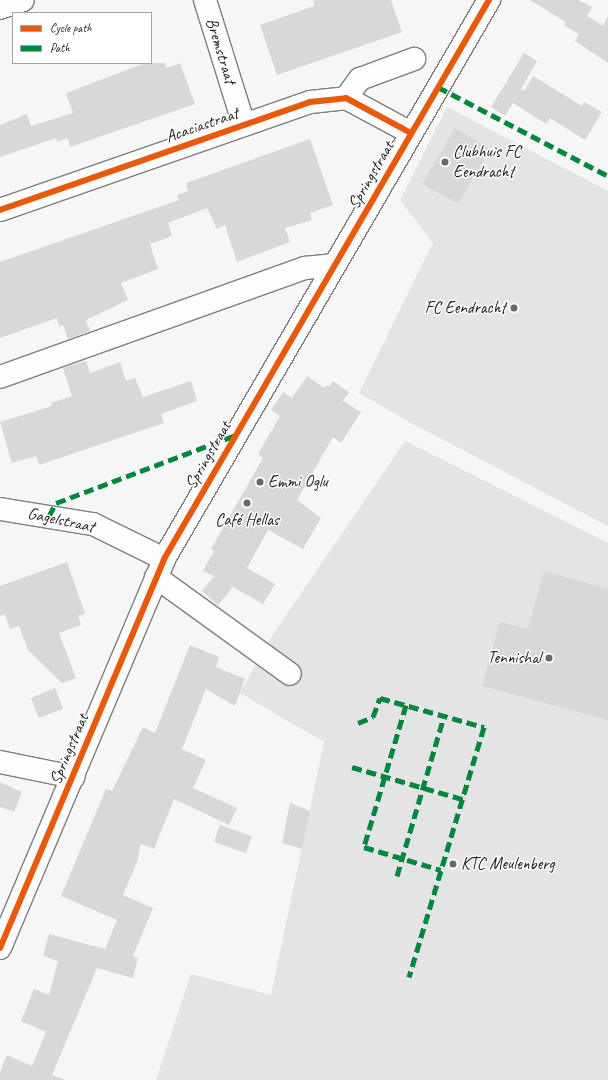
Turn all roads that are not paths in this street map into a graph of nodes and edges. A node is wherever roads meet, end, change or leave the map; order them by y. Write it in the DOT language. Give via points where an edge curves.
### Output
graph roads {
  1 [pos="23,0"];
  2 [pos="205,0"];
  3 [pos="489,0"];
  4 [pos="0,8"];
  5 [pos="414,60"];
  6 [pos="346,98"];
  7 [pos="244,125"];
  8 [pos="411,133"];
  9 [pos="0,210"];
  10 [pos="334,265"];
  11 [pos="0,377"];
  12 [pos="0,509"];
  13 [pos="160,568"];
  14 [pos="290,674"];
  15 [pos="0,762"];
  16 [pos="73,777"];
  17 [pos="0,948"];
  1 -- 4 [label="street"];
  2 -- 7 [label="street, Bremstraat"];
  3 -- 8 [label="street, Springstraat"];
  5 -- 6 [label="street" via="360,78"];
  6 -- 7 [label="street, Acaciastraat" via="310,102"];
  6 -- 8 [label="street"];
  7 -- 9 [label="street, Acaciastraat"];
  8 -- 10 [label="street, Springstraat"];
  10 -- 11 [label="street" via="305,268"];
  10 -- 13 [label="street, Springstraat"];
  12 -- 13 [label="street, Gagelstraat" via="93,524"];
  13 -- 14 [label="street"];
  13 -- 16 [label="street, Springstraat"];
  15 -- 16 [label="street"];
  16 -- 17 [label="street, Springstraat"];
}
